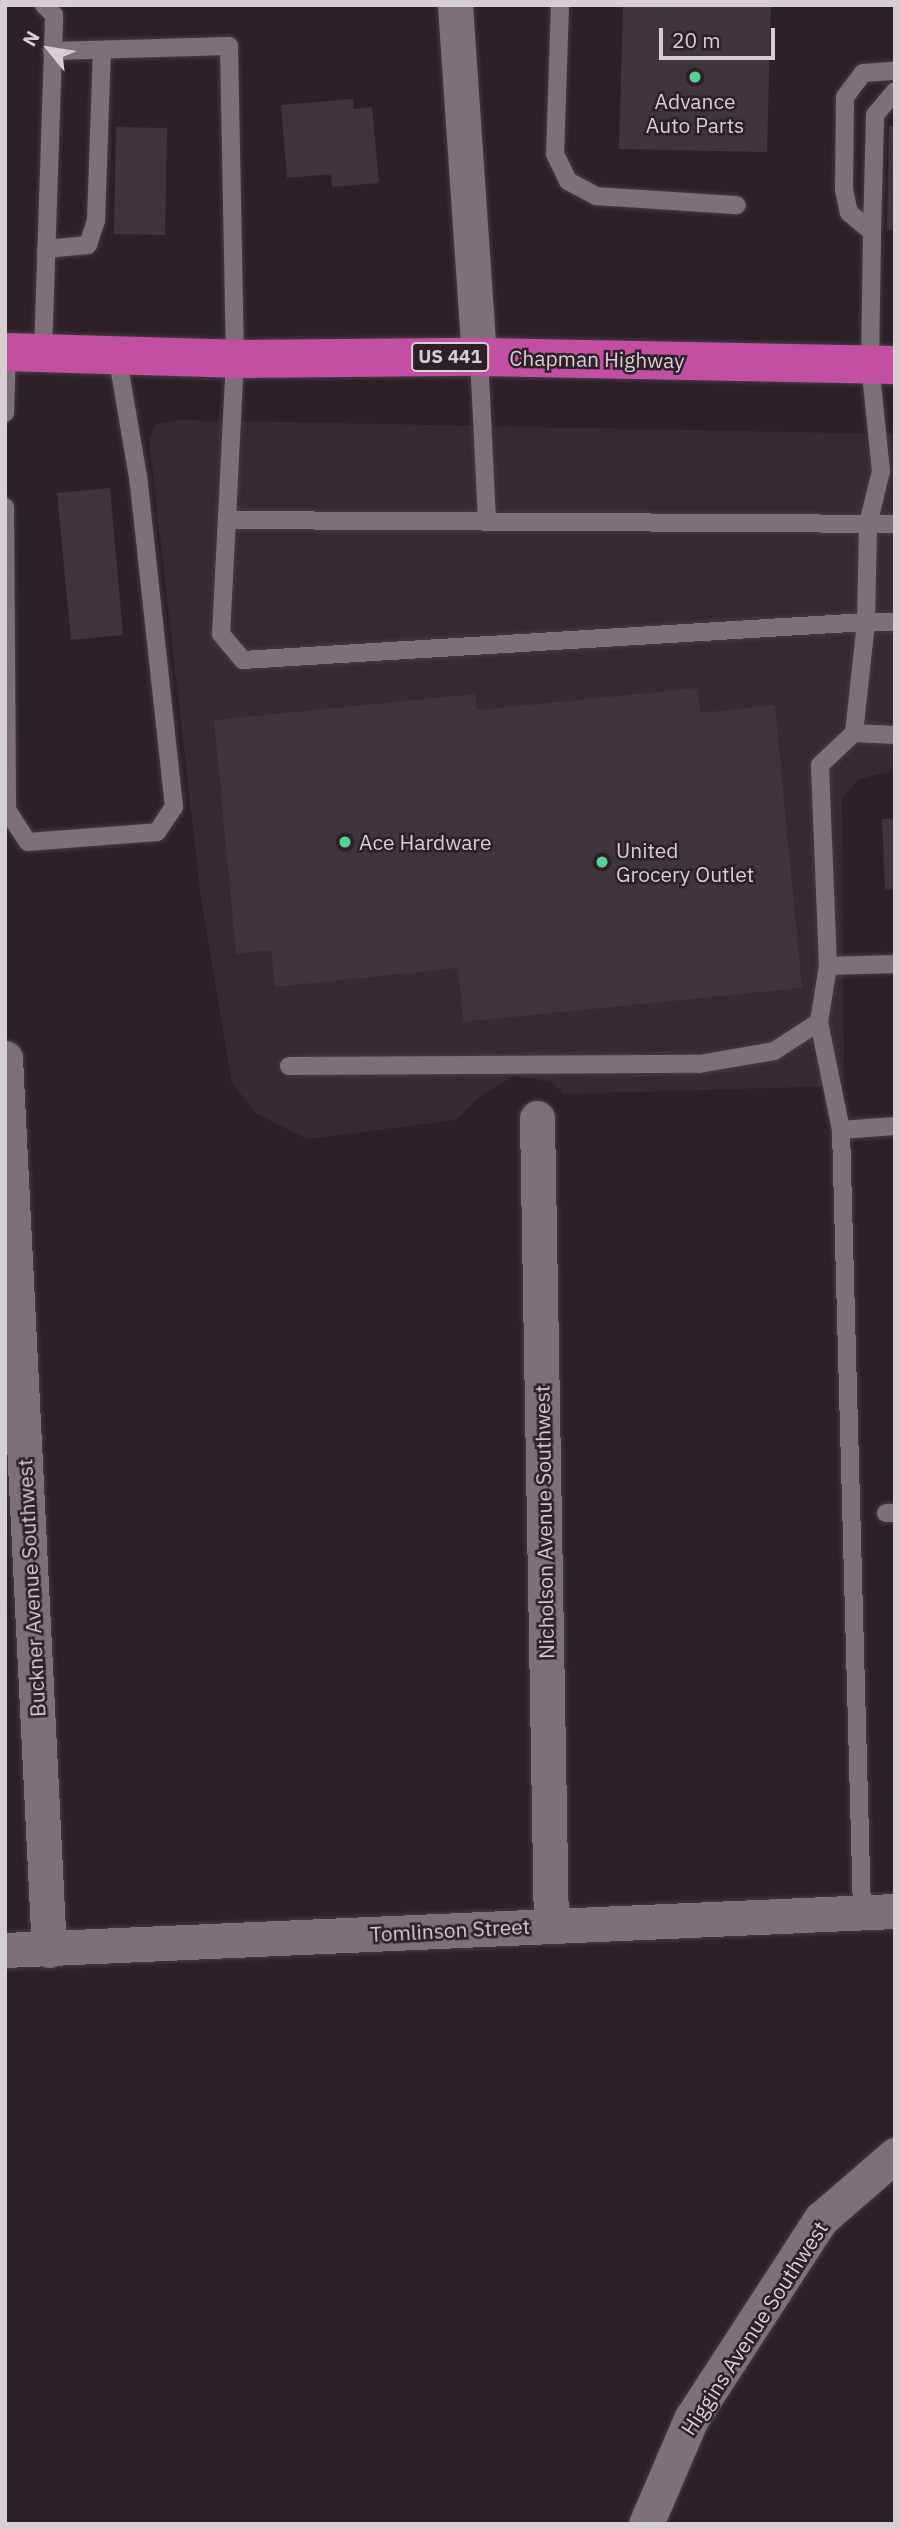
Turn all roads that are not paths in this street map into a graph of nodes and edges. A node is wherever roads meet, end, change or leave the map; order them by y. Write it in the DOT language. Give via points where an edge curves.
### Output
graph roads {
  1 [pos="44,5"];
  2 [pos="455,5"];
  3 [pos="560,5"];
  4 [pos="102,50"];
  5 [pos="52,51"];
  6 [pos="895,71"];
  7 [pos="895,91"];
  8 [pos="737,205"];
  9 [pos="872,232"];
  10 [pos="46,249"];
  11 [pos="18,352"];
  12 [pos="117,354"];
  13 [pos="479,357"];
  14 [pos="236,359"];
  15 [pos="883,364"];
  16 [pos="5,413"];
  17 [pos="888,470"];
  18 [pos="5,507"];
  19 [pos="228,520"];
  20 [pos="488,520"];
  21 [pos="895,523"];
  22 [pos="868,524"];
  23 [pos="866,622"];
  24 [pos="895,622"];
  25 [pos="854,733"];
  26 [pos="895,735"];
  27 [pos="895,964"];
  28 [pos="828,966"];
  29 [pos="819,1022"];
  30 [pos="5,1058"];
  31 [pos="289,1066"];
  32 [pos="537,1118"];
  33 [pos="895,1126"];
  34 [pos="841,1130"];
  35 [pos="879,1912"];
  36 [pos="551,1925"];
  37 [pos="5,1950"];
  38 [pos="49,1950"];
  39 [pos="895,2155"];
  40 [pos="646,2524"];
  1 -- 5 [label="lane" via="54,15"];
  2 -- 13 [label="street"];
  3 -- 8 [label="lane" via="555,154 568,181 596,196"];
  4 -- 5 [label="lane"];
  4 -- 10 [label="lane" via="96,221 88,244"];
  4 -- 14 [label="lane" via="229,46"];
  5 -- 10 [label="lane"];
  6 -- 9 [label="lane" via="863,73 845,97 844,190 849,213"];
  7 -- 9 [label="lane" via="875,115"];
  9 -- 15 [label="lane"];
  10 -- 11 [label="lane"];
  11 -- 12 [label="highway, Chapman Highway / US 441"];
  11 -- 16 [label="lane"];
  12 -- 14 [label="highway, Chapman Highway / US 441"];
  12 -- 18 [label="lane" via="138,477 174,807 157,832 28,842 7,810"];
  13 -- 14 [label="highway, Chapman Highway / US 441"];
  13 -- 15 [label="highway, Chapman Highway / US 441"];
  13 -- 20 [label="lane"];
  14 -- 19 [label="lane"];
  15 -- 17 [label="lane"];
  17 -- 22 [label="lane"];
  19 -- 20 [label="lane"];
  19 -- 23 [label="lane" via="221,634 243,660"];
  20 -- 22 [label="lane"];
  21 -- 22 [label="lane"];
  22 -- 23 [label="lane"];
  23 -- 24 [label="lane"];
  23 -- 25 [label="lane"];
  25 -- 26 [label="lane"];
  25 -- 28 [label="lane" via="820,765"];
  27 -- 28 [label="lane"];
  28 -- 29 [label="lane"];
  29 -- 31 [label="lane" via="774,1051 699,1064"];
  29 -- 34 [label="lane"];
  30 -- 38 [label="street, Buckner Avenue Southwest"];
  32 -- 36 [label="street, Nicholson Avenue Southwest"];
  33 -- 34 [label="lane"];
  34 -- 35 [label="lane"];
  35 -- 36 [label="street, Tomlinson Street"];
  36 -- 38 [label="street, Tomlinson Street"];
  37 -- 38 [label="street, Tomlinson Street"];
  39 -- 40 [label="street, Higgins Avenue Southwest" via="821,2218 691,2418"];
}
